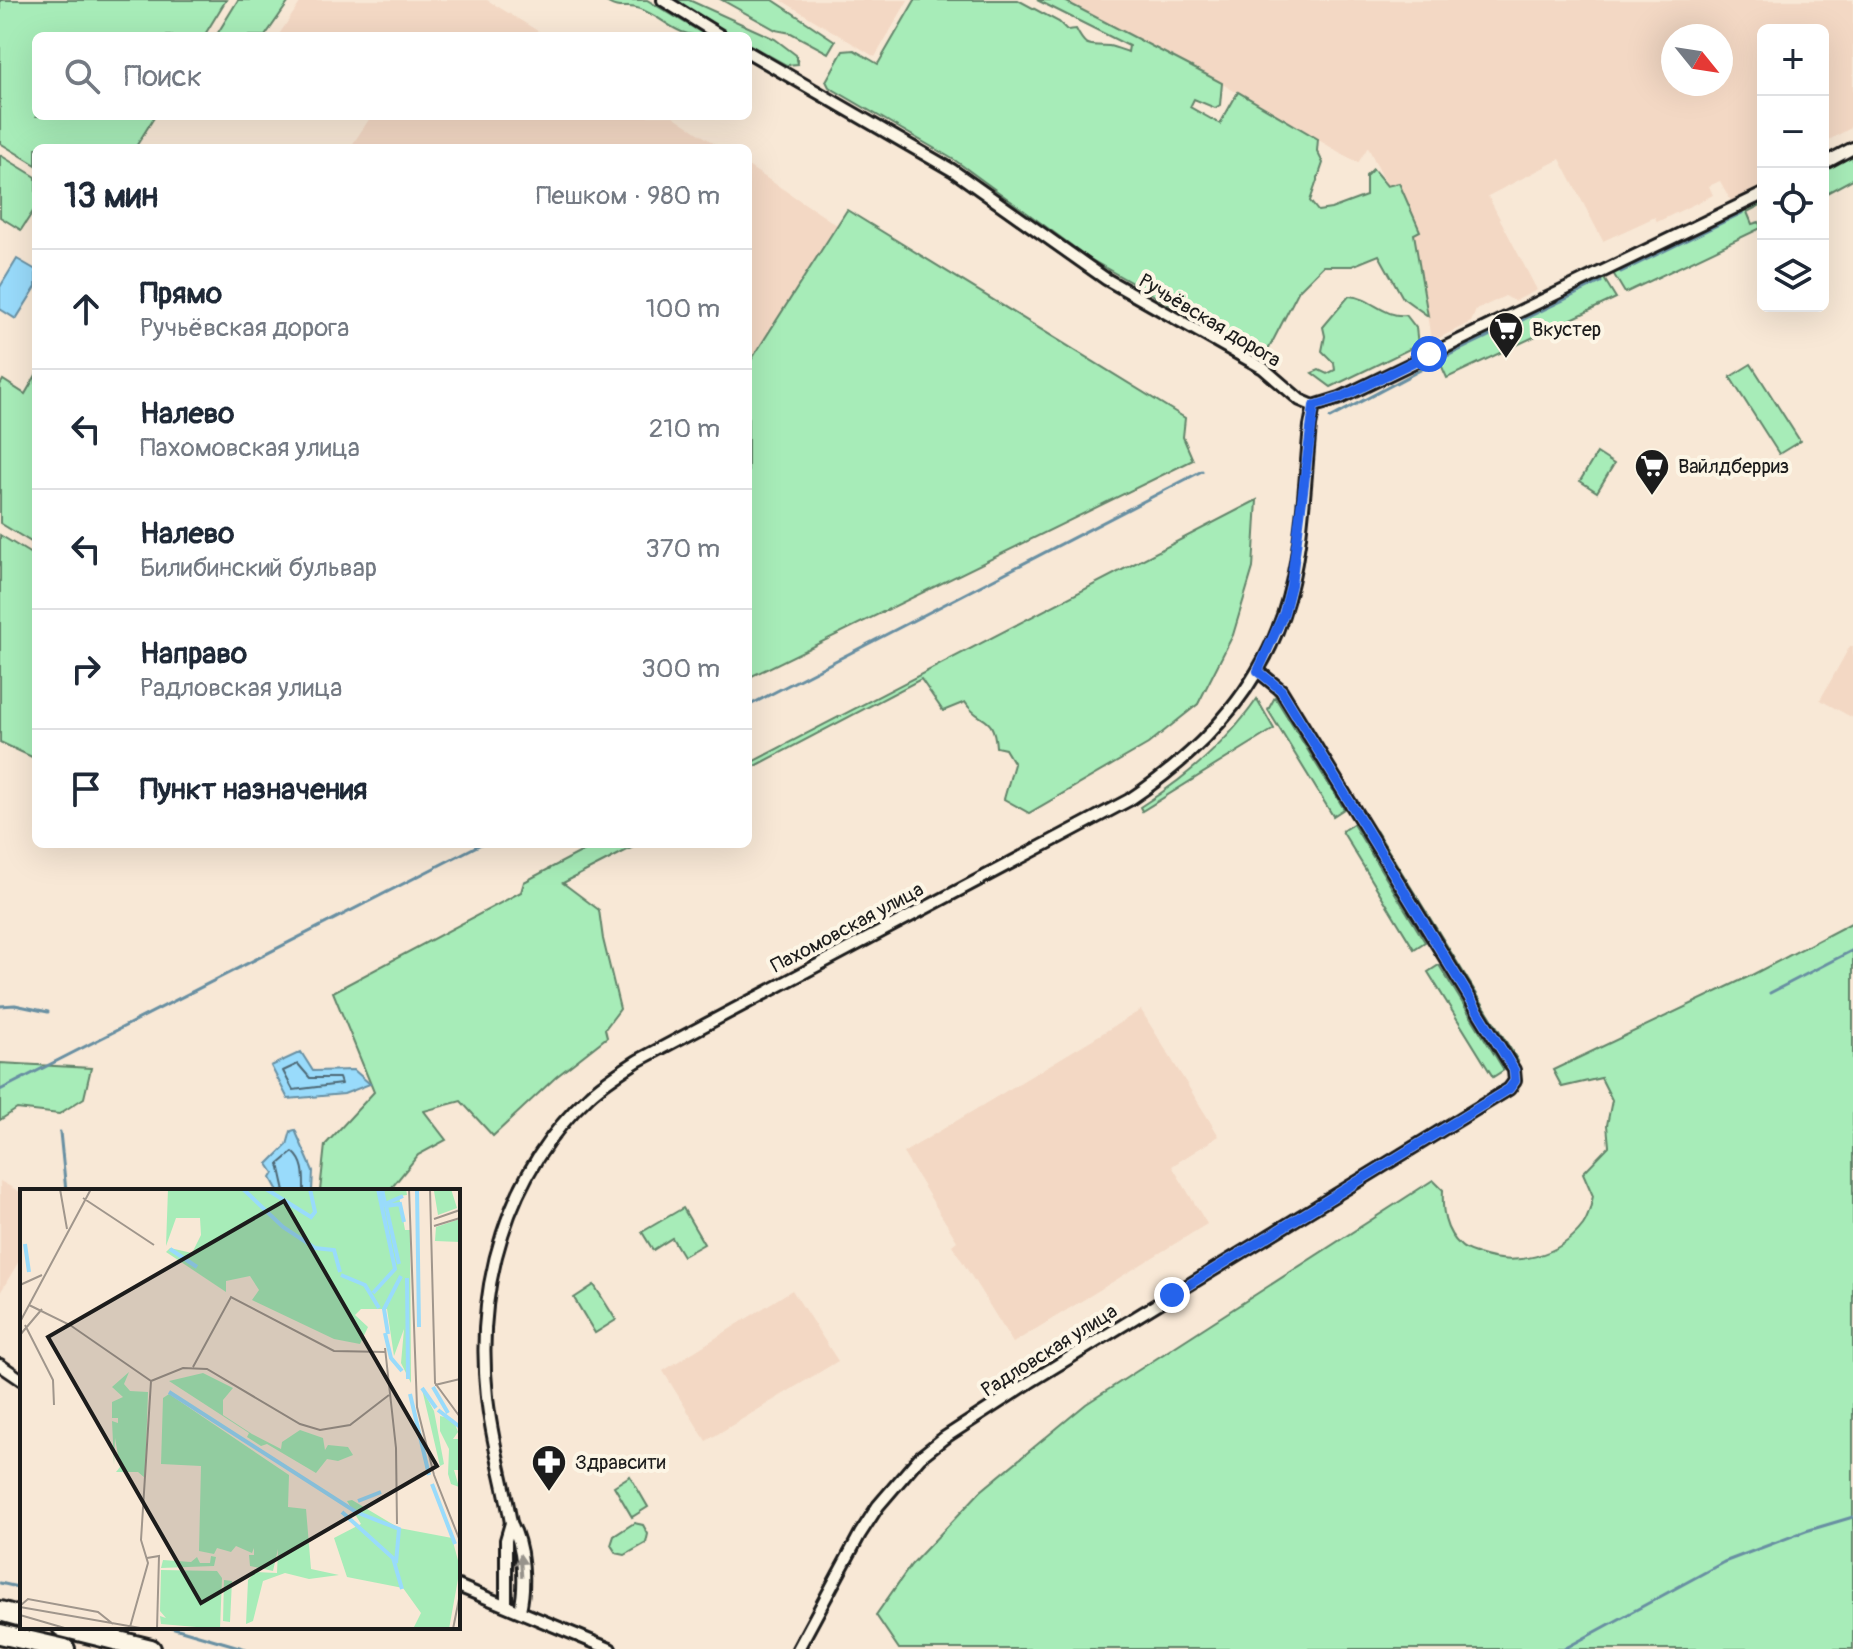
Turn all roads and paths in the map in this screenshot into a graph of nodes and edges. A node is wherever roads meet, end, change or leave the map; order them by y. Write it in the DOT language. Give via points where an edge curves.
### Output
graph roads {
  1 [pos="663,0"];
  2 [pos="715,32"];
  3 [pos="752,54"];
  4 [pos="1853,148"];
  5 [pos="1829,161"];
  6 [pos="1757,197"];
  7 [pos="1314,406"];
  8 [pos="1258,671"];
  9 [pos="0,1365"];
  10 [pos="20,1379"];
  11 [pos="511,1523"];
  12 [pos="460,1587"];
  13 [pos="506,1605"];
  14 [pos="520,1610"];
  15 [pos="0,1611"];
  16 [pos="20,1616"];
  17 [pos="70,1629"];
  18 [pos="0,1634"];
  19 [pos="65,1649"];
  20 [pos="151,1649"];
  21 [pos="610,1649"];
  22 [pos="798,1649"];
  1 -- 2 [label="street"];
  3 -- 7 [label="street, Ручьёвская дорога" via="952,170 1106,279 1263,368"];
  4 -- 5 [label="street"];
  6 -- 7 [label="street"];
  7 -- 8 [label="street, Пахомовская улица" via="1291,585"];
  8 -- 11 [label="street, Пахомовская улица" via="1208,738 1129,800 639,1060 589,1096 569,1118 523,1183 489,1277 487,1399"];
  8 -- 22 [label="street, Радловская улица" via="1281,690 1514,1070 1515,1081 1030,1382 920,1457 860,1534"];
  9 -- 10 [label="street"];
  11 -- 13 [label="street, Пахомовская улица"];
  14 -- 11 [label="street, Пахомовская улица, one-way" via="519,1540"];
  12 -- 13 [label="street"];
  13 -- 14 [label="street"];
  14 -- 21 [label="street"];
  15 -- 16 [label="highway"];
  17 -- 20 [label="highway"];
  18 -- 19 [label="highway"];
}
